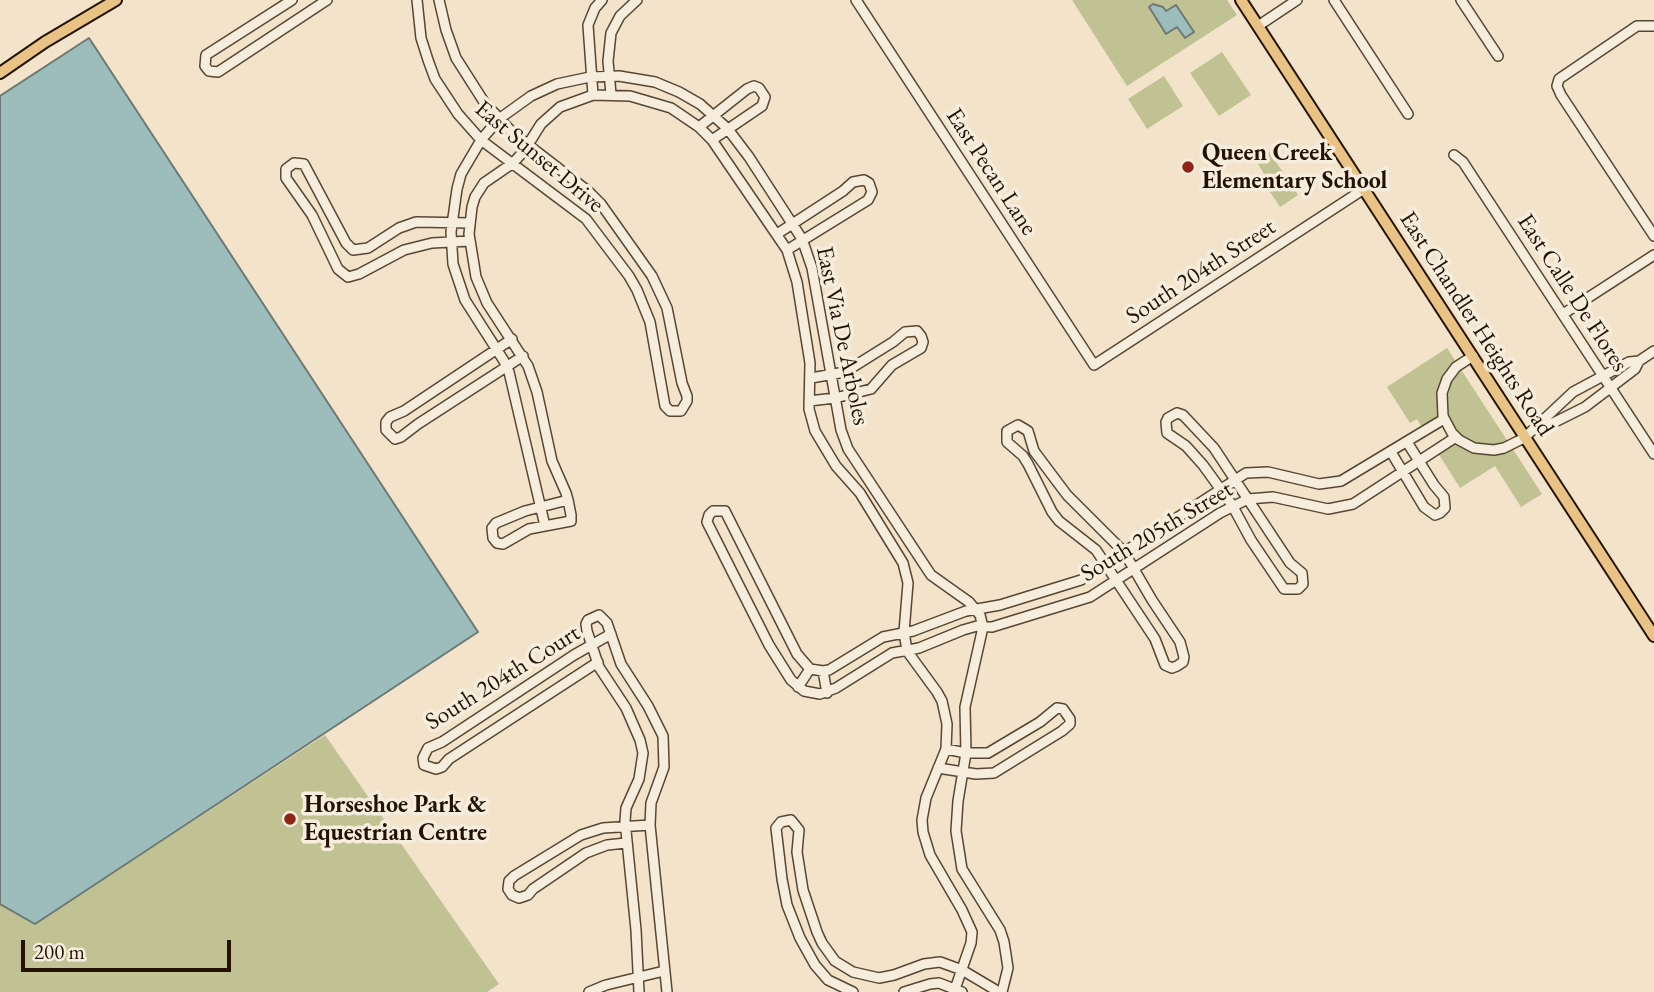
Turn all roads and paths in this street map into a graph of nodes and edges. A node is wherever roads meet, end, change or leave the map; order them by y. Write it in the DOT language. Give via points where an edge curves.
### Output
graph roads {
  1 [pos="116,0"];
  2 [pos="292,0"];
  3 [pos="327,0"];
  4 [pos="417,0"];
  5 [pos="439,0"];
  6 [pos="602,0"];
  7 [pos="637,0"];
  8 [pos="856,0"];
  9 [pos="1241,0"];
  10 [pos="1297,0"];
  11 [pos="1334,0"];
  12 [pos="1461,0"];
  13 [pos="626,4"];
  14 [pos="1258,26"];
  15 [pos="1653,26"];
  16 [pos="1498,56"];
  17 [pos="0,73"];
  18 [pos="610,76"];
  19 [pos="590,77"];
  20 [pos="611,94"];
  21 [pos="593,95"];
  22 [pos="713,114"];
  23 [pos="1408,114"];
  24 [pos="499,119"];
  25 [pos="699,127"];
  26 [pos="727,128"];
  27 [pos="481,140"];
  28 [pos="712,140"];
  29 [pos="527,145"];
  30 [pos="1454,155"];
  31 [pos="513,163"];
  32 [pos="1364,189"];
  33 [pos="451,223"];
  34 [pos="470,223"];
  35 [pos="793,224"];
  36 [pos="777,234"];
  37 [pos="1654,236"];
  38 [pos="802,239"];
  39 [pos="451,242"];
  40 [pos="470,242"];
  41 [pos="787,250"];
  42 [pos="1654,255"];
  43 [pos="1563,314"];
  44 [pos="512,339"];
  45 [pos="497,349"];
  46 [pos="1654,351"];
  47 [pos="523,356"];
  48 [pos="1473,356"];
  49 [pos="1639,361"];
  50 [pos="1094,365"];
  51 [pos="507,366"];
  52 [pos="830,376"];
  53 [pos="1603,376"];
  54 [pos="811,378"];
  55 [pos="1610,387"];
  56 [pos="835,398"];
  57 [pos="809,401"];
  58 [pos="1444,419"];
  59 [pos="1537,427"];
  60 [pos="1456,437"];
  61 [pos="1524,438"];
  62 [pos="1407,442"];
  63 [pos="1391,452"];
  64 [pos="1654,454"];
  65 [pos="1419,461"];
  66 [pos="1404,471"];
  67 [pos="1236,479"];
  68 [pos="1219,489"];
  69 [pos="1248,499"];
  70 [pos="569,500"];
  71 [pos="1232,505"];
  72 [pos="541,507"];
  73 [pos="545,526"];
  74 [pos="1124,552"];
  75 [pos="1106,564"];
  76 [pos="1134,569"];
  77 [pos="758,579"];
  78 [pos="1117,580"];
  79 [pos="740,587"];
  80 [pos="767,596"];
  81 [pos="749,605"];
  82 [pos="977,609"];
  83 [pos="983,627"];
  84 [pos="904,632"];
  85 [pos="611,634"];
  86 [pos="1654,636"];
  87 [pos="592,645"];
  88 [pos="907,651"];
  89 [pos="597,662"];
  90 [pos="810,669"];
  91 [pos="823,671"];
  92 [pos="798,687"];
  93 [pos="827,693"];
  94 [pos="946,749"];
  95 [pos="966,753"];
  96 [pos="938,768"];
  97 [pos="962,773"];
  98 [pos="625,825"];
  99 [pos="650,825"];
  100 [pos="626,843"];
  101 [pos="828,952"];
  102 [pos="813,963"];
  103 [pos="840,964"];
  104 [pos="962,970"];
  105 [pos="664,971"];
  106 [pos="638,978"];
  107 [pos="828,980"];
  108 [pos="958,988"];
  109 [pos="664,991"];
  110 [pos="589,992"];
  111 [pos="639,992"];
  112 [pos="853,992"];
  113 [pos="904,992"];
  114 [pos="1000,992"];
  1 -- 17 [label="main road"];
  2 -- 3 [label="street" via="206,55 209,71 218,72"];
  4 -- 27 [label="street, East Sunset Drive" via="421,38 435,79"];
  5 -- 24 [label="street, East Sunset Drive" via="461,69"];
  6 -- 19 [label="street" via="588,25"];
  7 -- 13 [label="street"];
  8 -- 50 [label="street, East Pecan Lane"];
  9 -- 14 [label="main road, East Chandler Heights Road"];
  10 -- 14 [label="street"];
  11 -- 23 [label="street"];
  12 -- 16 [label="street"];
  13 -- 18 [label="street" via="611,33"];
  14 -- 32 [label="main road, East Chandler Heights Road"];
  15 -- 37 [label="street" via="1637,26 1559,79 1557,86"];
  18 -- 19 [label="street, East Via De Arboles"];
  18 -- 20 [label="street"];
  18 -- 22 [label="street, East Via De Arboles" via="655,82"];
  19 -- 21 [label="street"];
  19 -- 24 [label="street, East Via De Arboles" via="545,89"];
  20 -- 21 [label="street, East Via De Arboles"];
  20 -- 25 [label="street, East Via De Arboles" via="671,108"];
  21 -- 29 [label="street, East Via De Arboles" via="560,107"];
  22 -- 25 [label="street"];
  22 -- 26 [label="street, East Via De Arboles"];
  22 -- 26 [label="street" via="747,89 759,88 765,97 762,106"];
  24 -- 27 [label="street, East Via De Arboles"];
  24 -- 29 [label="street, East Sunset Drive"];
  25 -- 28 [label="street, East Via De Arboles"];
  26 -- 28 [label="street"];
  26 -- 35 [label="street, East Via De Arboles"];
  27 -- 31 [label="street, East Sunset Drive"];
  27 -- 33 [label="street, East Via De Arboles" via="461,174"];
  28 -- 36 [label="street, East Via De Arboles"];
  29 -- 31 [label="street, East Via De Arboles"];
  29 -- 31 [label="street, East Sunset Drive" via="601,204 652,276 667,308 687,396 681,411 665,406 650,322 629,276 586,219"];
  30 -- 43 [label="street, East Calle De Flores"];
  31 -- 34 [label="street, East Via De Arboles" via="479,189"];
  32 -- 48 [label="main road, East Chandler Heights Road"];
  32 -- 50 [label="street, South 204th Street"];
  33 -- 34 [label="street"];
  33 -- 39 [label="street, East Via De Arboles"];
  33 -- 39 [label="street" via="416,222 368,248 354,250 304,164 294,163 286,169 286,178 312,215 338,269 348,277 404,250"];
  34 -- 40 [label="street, East Via De Arboles"];
  35 -- 36 [label="street"];
  35 -- 38 [label="street, East Via De Arboles"];
  35 -- 38 [label="street" via="852,182 869,183 872,192 868,200"];
  36 -- 41 [label="street, East Via De Arboles"];
  38 -- 41 [label="street"];
  38 -- 52 [label="street, East Via De Arboles" via="812,268"];
  39 -- 40 [label="street"];
  39 -- 45 [label="street, East Via De Arboles" via="465,300"];
  40 -- 44 [label="street, East Via De Arboles" via="481,290"];
  41 -- 54 [label="street, East Via De Arboles" via="797,282"];
  42 -- 43 [label="street"];
  43 -- 53 [label="street, East Calle De Flores"];
  44 -- 45 [label="street"];
  44 -- 47 [label="street, East Via De Arboles"];
  45 -- 51 [label="street, East Via De Arboles"];
  45 -- 51 [label="street" via="390,417 386,430 395,439 401,438"];
  46 -- 49 [label="street"];
  47 -- 51 [label="street"];
  47 -- 70 [label="street, East Via De Arboles" via="537,392 552,461"];
  48 -- 58 [label="street" via="1447,379 1441,401"];
  48 -- 61 [label="main road, East Chandler Heights Road"];
  49 -- 53 [label="street"];
  49 -- 55 [label="street"];
  51 -- 72 [label="street, East Via De Arboles"];
  52 -- 54 [label="street"];
  52 -- 56 [label="street, East Via De Arboles"];
  52 -- 56 [label="street" via="852,369 905,332 917,331 921,336 921,348 892,365 877,385"];
  53 -- 55 [label="street, East Calle De Flores"];
  53 -- 59 [label="street" via="1573,392"];
  54 -- 57 [label="street, East Via De Arboles"];
  55 -- 59 [label="street" via="1585,407"];
  55 -- 64 [label="street, East Calle De Flores"];
  56 -- 57 [label="street"];
  56 -- 82 [label="street, East Via De Arboles" via="848,449 922,563 940,583"];
  57 -- 84 [label="street, East Via De Arboles" via="820,442 860,493 903,563 908,595"];
  58 -- 60 [label="street"];
  58 -- 62 [label="street, South 205th Street"];
  59 -- 61 [label="street"];
  60 -- 61 [label="street" via="1474,448 1494,450"];
  60 -- 65 [label="street, South 205th Street"];
  61 -- 86 [label="main road, East Chandler Heights Road"];
  62 -- 63 [label="street, South 205th Street"];
  62 -- 65 [label="street"];
  63 -- 66 [label="street"];
  63 -- 67 [label="street, South 205th Street" via="1348,479 1334,482 1308,482 1259,471"];
  65 -- 66 [label="street, South 205th Street"];
  65 -- 66 [label="street" via="1444,497 1445,508 1440,513 1435,515 1424,507"];
  66 -- 69 [label="street, South 205th Street" via="1345,506 1318,508 1273,497"];
  67 -- 68 [label="street, South 205th Street"];
  67 -- 68 [label="street" via="1182,415 1168,418 1167,433 1196,456"];
  67 -- 69 [label="street"];
  68 -- 71 [label="street"];
  68 -- 74 [label="street, South 205th Street"];
  69 -- 71 [label="street, South 205th Street"];
  69 -- 71 [label="street" via="1290,564 1303,573 1298,589 1284,589 1280,584"];
  70 -- 72 [label="street"];
  70 -- 73 [label="street, East Via De Arboles" via="571,521"];
  71 -- 76 [label="street, South 205th Street"];
  72 -- 73 [label="street, East Via De Arboles"];
  72 -- 73 [label="street" via="496,523 493,538 497,543 509,543 521,532"];
  74 -- 75 [label="street, South 205th Street"];
  74 -- 75 [label="street" via="1051,476 1028,431 1012,427 1007,442 1023,456 1052,512 1097,550"];
  74 -- 76 [label="street"];
  75 -- 78 [label="street"];
  75 -- 82 [label="street, South 205th Street" via="1071,583"];
  76 -- 78 [label="street, South 205th Street"];
  76 -- 78 [label="street" via="1180,642 1184,657 1177,666 1165,665 1155,639"];
  77 -- 79 [label="street"];
  77 -- 79 [label="street" via="725,511 713,511 707,522"];
  77 -- 80 [label="street"];
  78 -- 83 [label="street, South 205th Street" via="1082,600"];
  79 -- 81 [label="street"];
  80 -- 81 [label="street"];
  80 -- 90 [label="street"];
  81 -- 92 [label="street"];
  82 -- 83 [label="street"];
  82 -- 84 [label="street, South 205th Street"];
  83 -- 88 [label="street, South 205th Street"];
  83 -- 95 [label="street" via="965,707"];
  84 -- 88 [label="street, East Via De Arboles"];
  84 -- 91 [label="street, South 205th Street" via="877,639"];
  85 -- 87 [label="street, South 204th Court"];
  85 -- 87 [label="street" via="603,618 593,616 586,624"];
  85 -- 99 [label="street" via="621,664 663,736 664,767 651,803"];
  87 -- 89 [label="street"];
  87 -- 89 [label="street, South 204th Court" via="428,748 424,765 442,767"];
  88 -- 93 [label="street, South 205th Street" via="884,657"];
  88 -- 94 [label="street, East Via De Arboles" via="942,701"];
  89 -- 98 [label="street" via="626,708 643,753"];
  90 -- 91 [label="street"];
  90 -- 92 [label="street"];
  91 -- 93 [label="street"];
  92 -- 93 [label="street" via="811,694"];
  94 -- 95 [label="street"];
  94 -- 96 [label="street, East Via De Arboles"];
  95 -- 97 [label="street"];
  95 -- 97 [label="street" via="988,754 1057,708 1070,719 1062,732 1000,770"];
  96 -- 97 [label="street"];
  96 -- 104 [label="street, East Via De Arboles" via="926,798 923,832 930,855 972,932"];
  97 -- 114 [label="street" via="956,817 959,857 1004,942 1007,968"];
  98 -- 99 [label="street"];
  98 -- 100 [label="street"];
  98 -- 100 [label="street" via="581,835 514,876 508,888 519,898 528,895 586,853"];
  99 -- 105 [label="street"];
  100 -- 106 [label="street"];
  101 -- 102 [label="street"];
  101 -- 102 [label="street" via="803,890 799,830 786,820 776,828 782,879 795,927"];
  101 -- 103 [label="street"];
  102 -- 107 [label="street"];
  103 -- 104 [label="street" via="879,978 933,962"];
  103 -- 107 [label="street"];
  104 -- 108 [label="street, East Via De Arboles"];
  104 -- 114 [label="street"];
  105 -- 106 [label="street"];
  105 -- 109 [label="street"];
  106 -- 110 [label="street"];
  106 -- 111 [label="street"];
  107 -- 112 [label="street"];
  108 -- 113 [label="street" via="930,984"];
}
